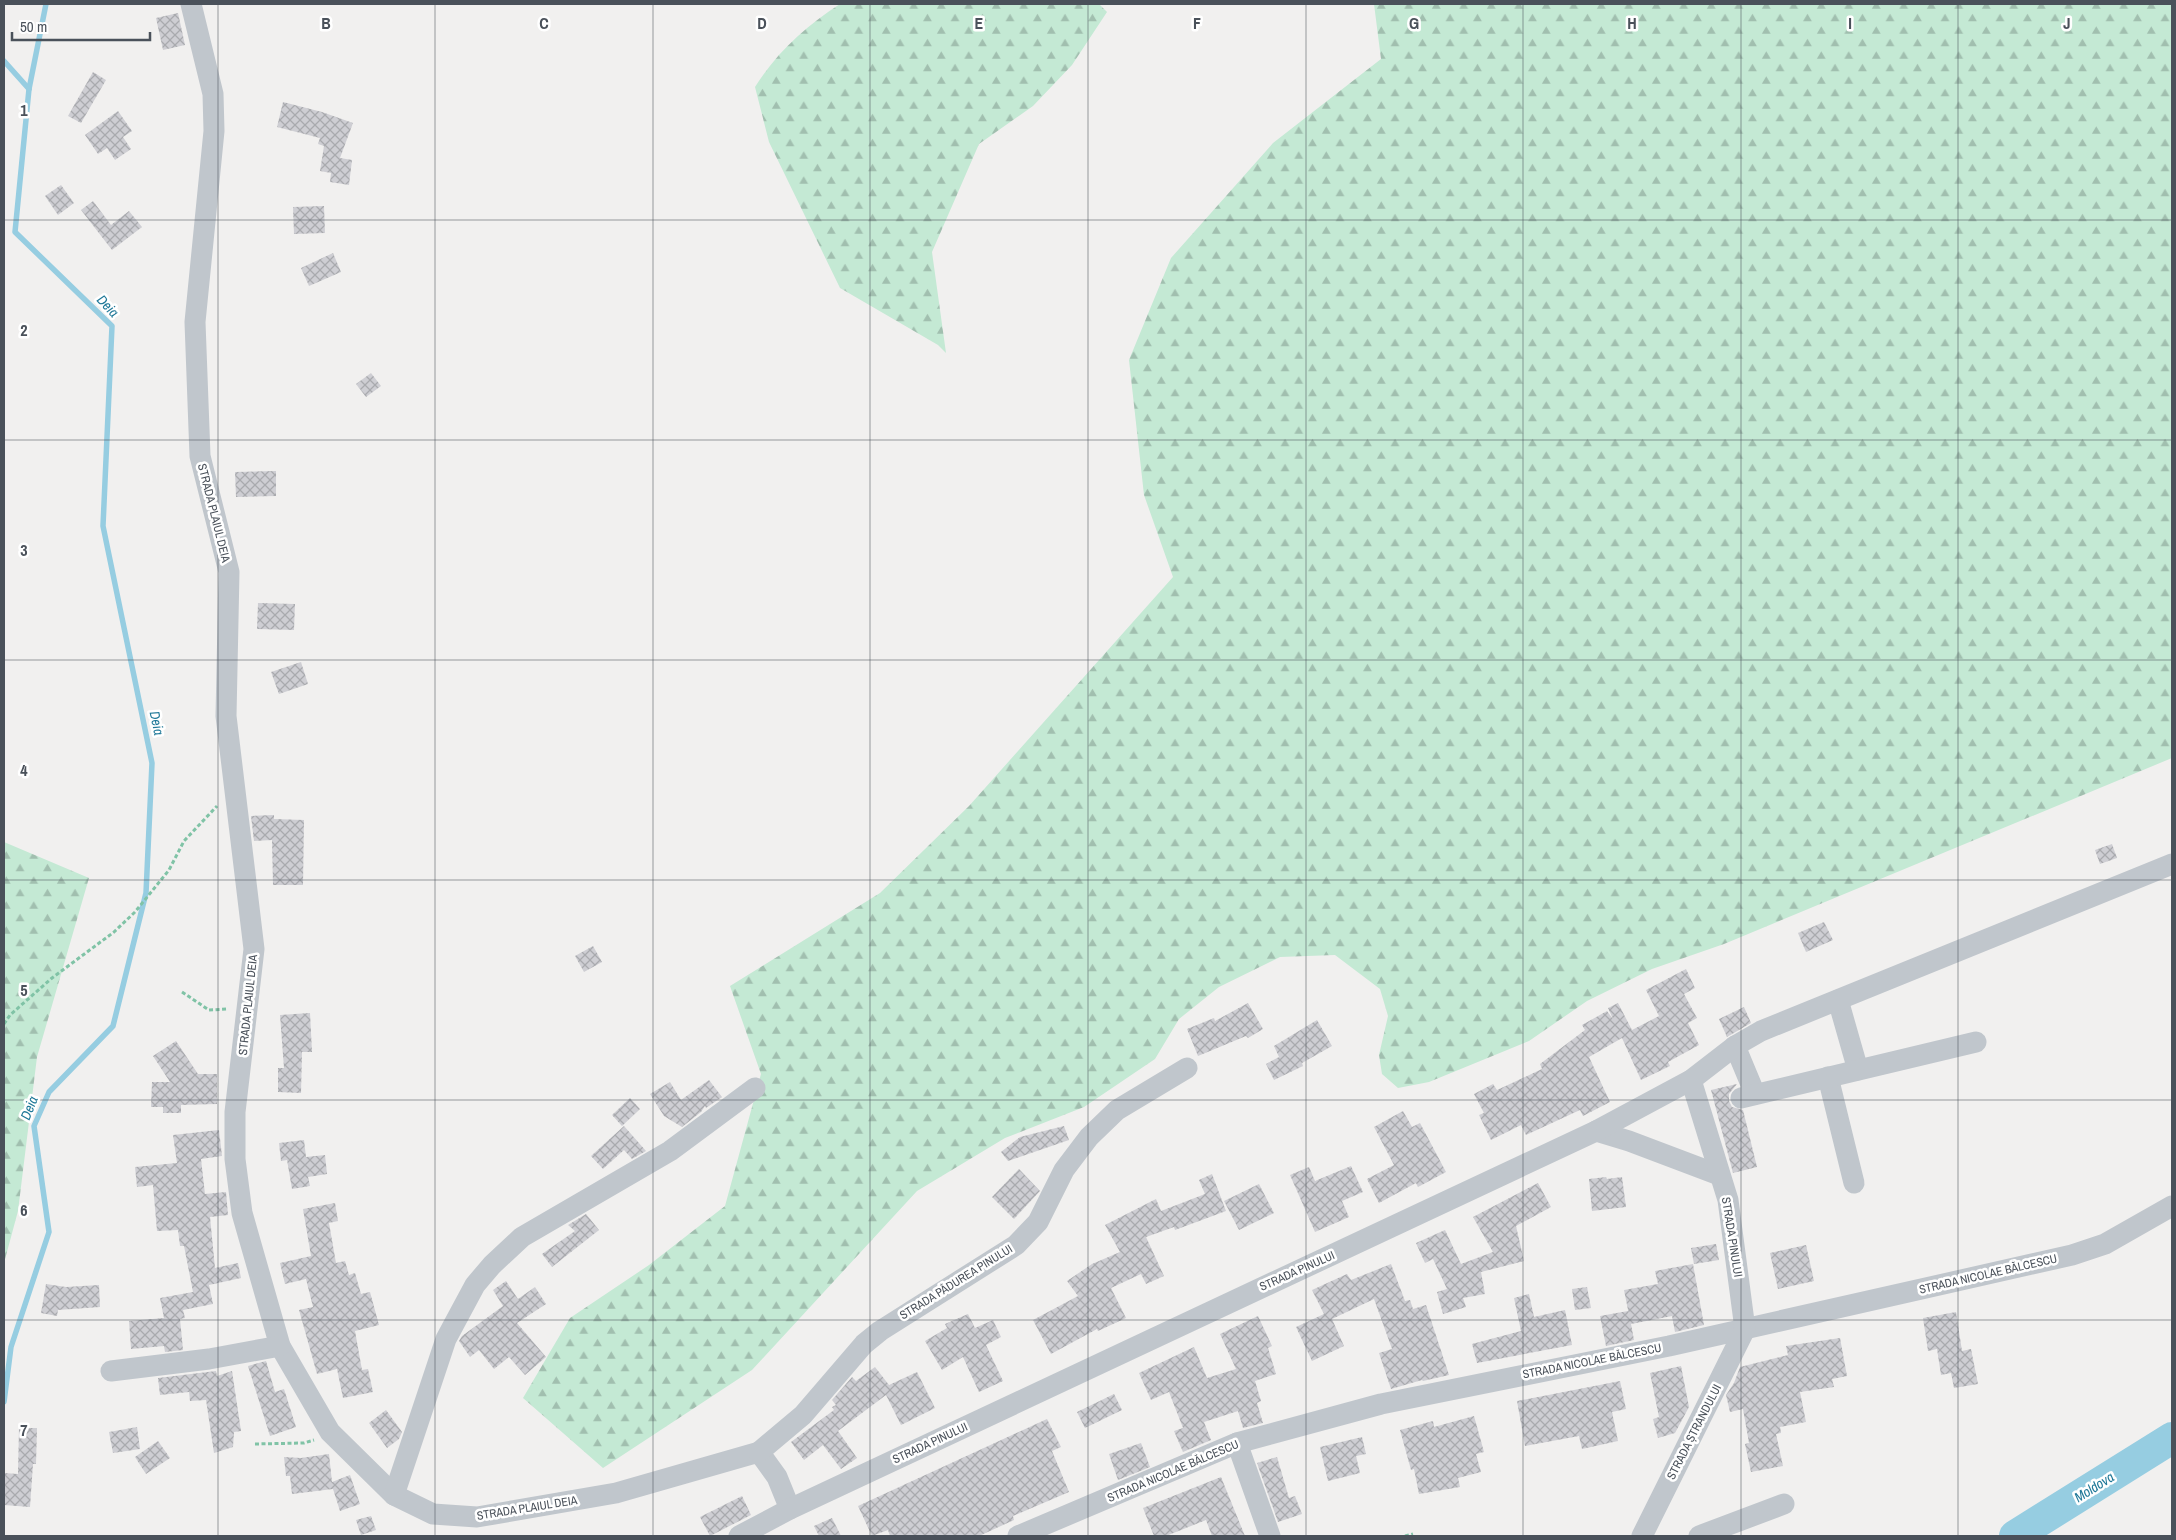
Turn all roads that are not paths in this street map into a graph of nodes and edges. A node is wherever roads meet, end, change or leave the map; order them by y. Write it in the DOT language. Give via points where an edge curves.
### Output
graph roads {
  1 [pos="191,4"];
  2 [pos="2172,864"];
  3 [pos="1838,1000"];
  4 [pos="1976,1042"];
  5 [pos="1735,1046"];
  6 [pos="1187,1068"];
  7 [pos="1858,1070"];
  8 [pos="1828,1076"];
  9 [pos="1691,1080"];
  10 [pos="755,1088"];
  11 [pos="1596,1131"];
  12 [pos="1719,1175"];
  13 [pos="1854,1183"];
  14 [pos="2172,1206"];
  15 [pos="1745,1328"];
  16 [pos="280,1346"];
  17 [pos="111,1371"];
  18 [pos="1236,1443"];
  19 [pos="760,1452"];
  20 [pos="394,1495"];
  21 [pos="1784,1504"];
  22 [pos="790,1509"];
  23 [pos="739,1536"];
  24 [pos="1018,1536"];
  25 [pos="1270,1536"];
  26 [pos="1642,1536"];
  27 [pos="1699,1536"];
  1 -- 16 [label="street, STRADA PLAIUL DEIA" via="213,94 214,131 195,322 200,456 229,572 226,716 254,949 236,1112 235,1158 242,1213"];
  2 -- 3 [label="street, STRADA PINULUI"];
  3 -- 5 [label="street, STRADA PINULUI" via="1788,1019"];
  3 -- 7 [label="street"];
  4 -- 7 [label="street"];
  5 -- 8 [label="street" via="1748,1096"];
  5 -- 9 [label="street, STRADA PINULUI"];
  6 -- 19 [label="street, STRADA PĂDUREA PINULUI" via="1118,1110 1089,1137 1064,1170 1029,1234 880,1331 864,1344 803,1415"];
  7 -- 8 [label="street"];
  8 -- 13 [label="street"];
  9 -- 11 [label="street, STRADA PINULUI"];
  9 -- 12 [label="street, STRADA PINULUI"];
  10 -- 20 [label="street" via="670,1151 522,1237 492,1265 475,1285 446,1339"];
  11 -- 12 [label="street"];
  11 -- 22 [label="street, STRADA PINULUI"];
  12 -- 15 [label="street, STRADA PINULUI" via="1733,1226"];
  14 -- 15 [label="street, STRADA NICOLAE BĂLCESCU" via="2105,1244 2072,1254"];
  15 -- 18 [label="street, STRADA NICOLAE BĂLCESCU" via="1380,1404"];
  15 -- 26 [label="street, STRADA ȘTRANDULUI"];
  16 -- 17 [label="street"];
  16 -- 20 [label="street, STRADA PLAIUL DEIA" via="330,1432"];
  18 -- 24 [label="street, STRADA NICOLAE BĂLCESCU"];
  18 -- 25 [label="street"];
  19 -- 20 [label="street, STRADA PLAIUL DEIA" via="616,1494 477,1517 433,1514"];
  19 -- 22 [label="street" via="777,1477"];
  21 -- 27 [label="street"];
  22 -- 23 [label="street, STRADA PINULUI"];
}
